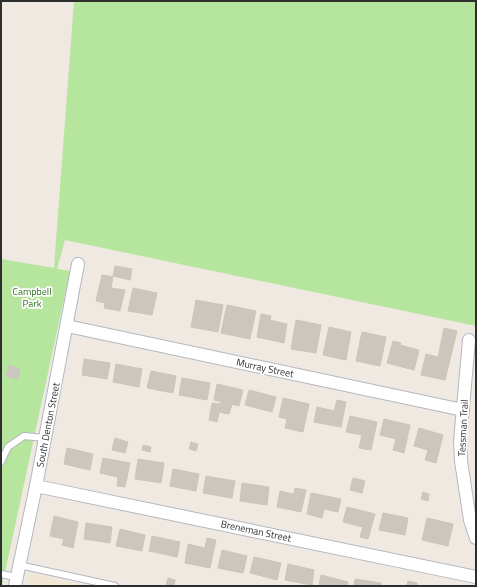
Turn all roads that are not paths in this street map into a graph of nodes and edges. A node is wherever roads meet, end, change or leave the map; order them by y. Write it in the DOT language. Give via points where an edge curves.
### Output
graph roads {
  1 [pos="78,264"];
  2 [pos="67,326"];
  3 [pos="469,340"];
  4 [pos="463,410"];
  5 [pos="45,438"];
  6 [pos="1,462"];
  7 [pos="36,486"];
  8 [pos="476,538"];
  9 [pos="1,574"];
  10 [pos="17,576"];
  11 [pos="476,576"];
  12 [pos="115,586"];
  1 -- 2 [label="street, South Denton Street"];
  2 -- 4 [label="street, Murray Street"];
  2 -- 5 [label="street, South Denton Street"];
  3 -- 4 [label="street, Tessman Trail"];
  4 -- 8 [label="street, Tessman Trail" via="461,461 470,520"];
  5 -- 6 [label="lane" via="24,436 8,447"];
  5 -- 7 [label="street, South Denton Street"];
  7 -- 10 [label="street, South Denton Street"];
  7 -- 11 [label="street, Breneman Street"];
  9 -- 10 [label="lane"];
  10 -- 12 [label="lane"];
}
